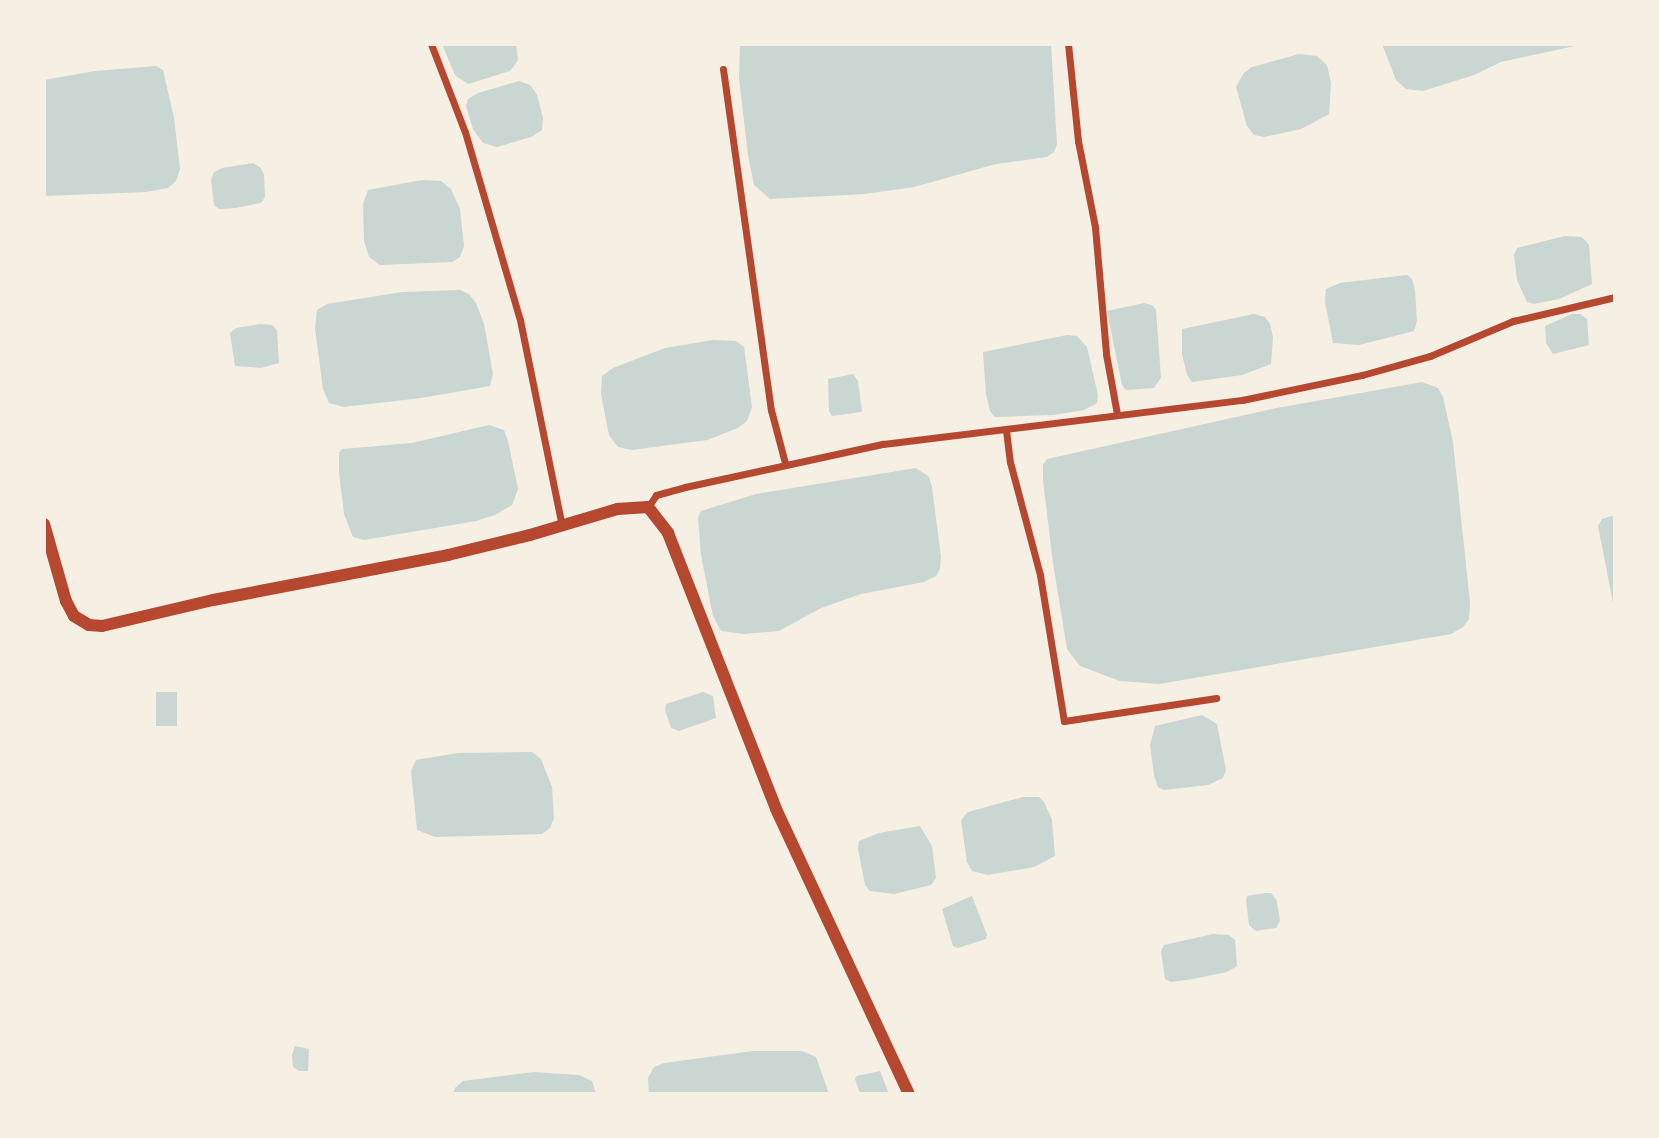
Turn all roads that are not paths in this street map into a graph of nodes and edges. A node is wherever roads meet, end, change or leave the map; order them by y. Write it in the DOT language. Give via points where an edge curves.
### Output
graph roads {
  1 [pos="431,44"];
  2 [pos="1068,44"];
  3 [pos="723,69"];
  4 [pos="1615,297"];
  5 [pos="1117,414"];
  6 [pos="1006,430"];
  7 [pos="785,463"];
  8 [pos="648,507"];
  9 [pos="44,524"];
  10 [pos="562,526"];
  11 [pos="1216,698"];
  12 [pos="909,1094"];
  1 -- 10 [label="street" via="465,132 520,320"];
  2 -- 5 [label="street"];
  3 -- 7 [label="street" via="771,410"];
  4 -- 5 [label="street" via="1513,321 1430,356 1362,375 1242,400"];
  5 -- 6 [label="street"];
  6 -- 7 [label="street" via="883,444"];
  6 -- 11 [label="street" via="1040,575 1064,722"];
  7 -- 8 [label="street" via="656,495"];
  8 -- 10 [label="street" via="618,509"];
  8 -- 12 [label="street" via="668,534 776,808"];
  9 -- 10 [label="street" via="74,616 102,626 448,555"];
}
